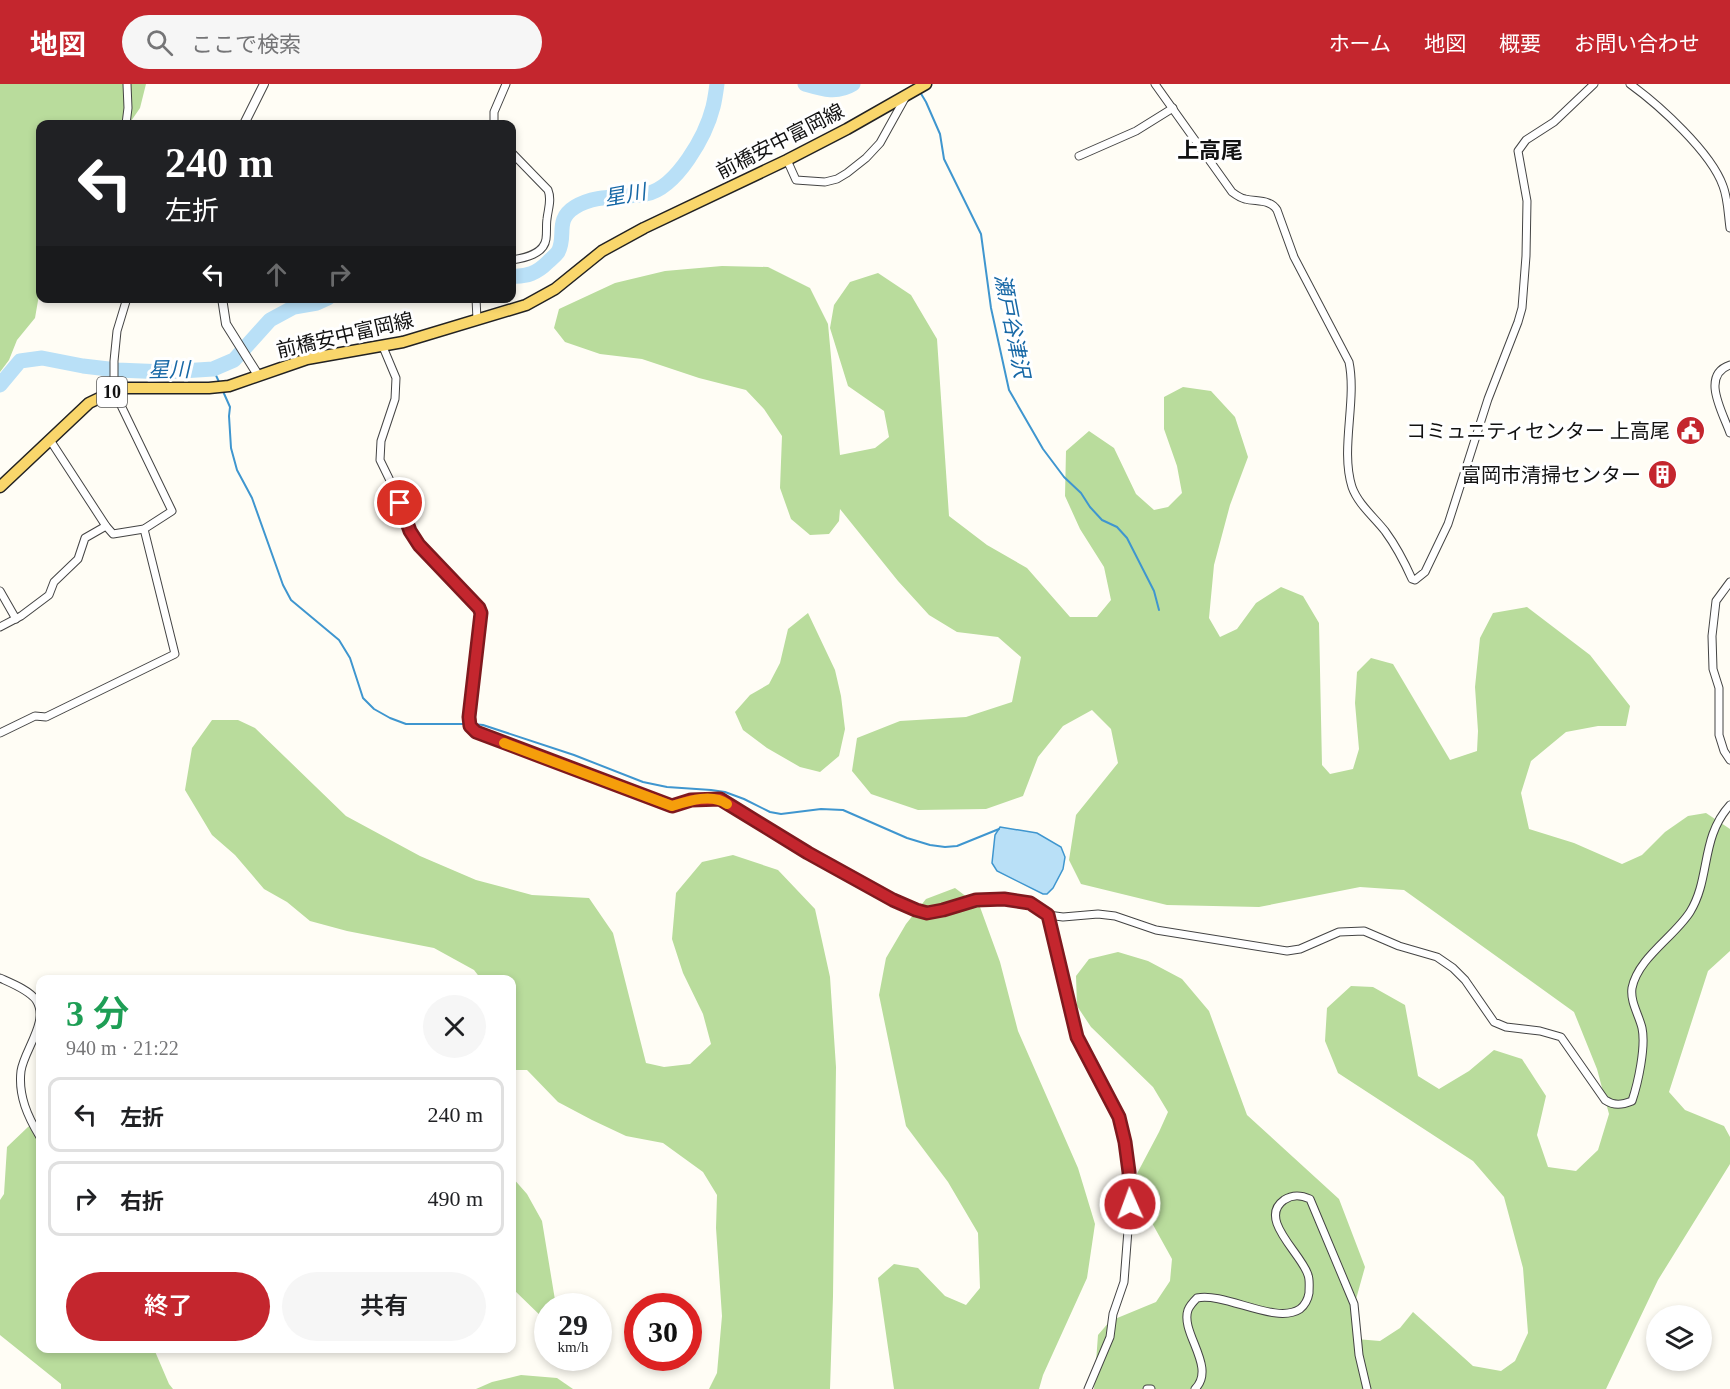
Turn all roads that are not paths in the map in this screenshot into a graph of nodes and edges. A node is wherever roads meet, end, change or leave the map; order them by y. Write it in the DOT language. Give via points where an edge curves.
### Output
graph roads {
  1 [pos="127,84"];
  2 [pos="264,84"];
  3 [pos="506,84"];
  4 [pos="926,84"];
  5 [pos="1155,84"];
  6 [pos="1594,84"];
  7 [pos="1630,84"];
  8 [pos="906,96"];
  9 [pos="1173,108"];
  10 [pos="126,120"];
  11 [pos="246,120"];
  12 [pos="494,120"];
  13 [pos="1079,156"];
  14 [pos="516,157"];
  15 [pos="787,160"];
  16 [pos="1730,228"];
  17 [pos="516,259"];
  18 [pos="125,303"];
  19 [pos="223,303"];
  20 [pos="476,303"];
  21 [pos="477,320"];
  22 [pos="384,347"];
  23 [pos="1730,365"];
  24 [pos="258,375"];
  25 [pos="114,391"];
  26 [pos="1730,433"];
  27 [pos="50,440"];
  28 [pos="0,487"];
  29 [pos="106,526"];
  30 [pos="144,529"];
  31 [pos="1730,582"];
  32 [pos="0,591"];
  33 [pos="16,619"];
  34 [pos="0,627"];
  35 [pos="0,733"];
  36 [pos="1730,760"];
  37 [pos="1730,805"];
  38 [pos="1048,915"];
  39 [pos="0,978"];
  40 [pos="36,1001"];
  41 [pos="36,1031"];
  42 [pos="36,1129"];
  43 [pos="1088,1389"];
  44 [pos="1195,1389"];
  45 [pos="1367,1389"];
  1 -- 10 [label="street"];
  2 -- 11 [label="street"];
  3 -- 12 [label="street"];
  4 -- 8 [label="main road, 前橋安中富岡線 / 10"];
  5 -- 9 [label="street"];
  6 -- 9 [label="street" via="1518,151 1527,201 1522,308 1448,524 1425,572 1415,580 1395,545 1352,487 1349,362 1294,257 1274,204 1243,199 1232,192"];
  7 -- 16 [label="street" via="1685,133 1720,178"];
  8 -- 15 [label="main road, 前橋安中富岡線 / 10"];
  8 -- 15 [label="street" via="880,143 837,179 796,180"];
  9 -- 13 [label="street" via="1136,131"];
  14 -- 17 [label="street" via="550,196 543,248"];
  15 -- 21 [label="main road, 前橋安中富岡線 / 10" via="602,251 534,301"];
  18 -- 25 [label="street" via="117,331"];
  19 -- 24 [label="street" via="226,324"];
  20 -- 21 [label="street"];
  21 -- 22 [label="main road, 前橋安中富岡線 / 10"];
  22 -- 24 [label="main road, 前橋安中富岡線 / 10" via="315,357"];
  22 -- 38 [label="street" via="396,378 380,460 419,545 481,613 469,717 473,730 672,806 691,800 720,799 808,853 916,910 927,913 976,900 1004,899 1030,903"];
  23 -- 26 [label="street" via="1714,381"];
  24 -- 25 [label="main road, 前橋安中富岡線 / 10" via="217,388"];
  25 -- 27 [label="main road, 前橋安中富岡線 / 10" via="89,403"];
  25 -- 30 [label="street" via="172,511"];
  27 -- 28 [label="main road, 前橋安中富岡線 / 10"];
  27 -- 29 [label="street"];
  29 -- 30 [label="street" via="113,534"];
  29 -- 33 [label="street" via="85,538 78,559 54,582 50,595"];
  30 -- 35 [label="street" via="175,654 46,717 35,716"];
  31 -- 36 [label="street" via="1716,601 1712,636 1713,669 1719,688 1719,735"];
  32 -- 33 [label="street"];
  33 -- 34 [label="street"];
  37 -- 38 [label="street" via="1720,816 1710,842 1693,906 1640,968 1632,989 1643,1045 1632,1101 1622,1105 1605,1100 1561,1037 1494,1022 1466,980 1453,968 1437,957 1364,931 1339,932 1287,951 1156,930 1115,916"];
  38 -- 43 [label="street" via="1077,1037 1119,1117 1129,1172 1124,1282 1110,1337"];
  39 -- 40 [label="street"];
  41 -- 42 [label="street" via="21,1073 25,1108"];
  44 -- 45 [label="street" via="1202,1374 1187,1311 1197,1298 1218,1298 1288,1313 1298,1310 1308,1298 1308,1274 1275,1217 1278,1205 1292,1196 1310,1199 1354,1304"];
}
